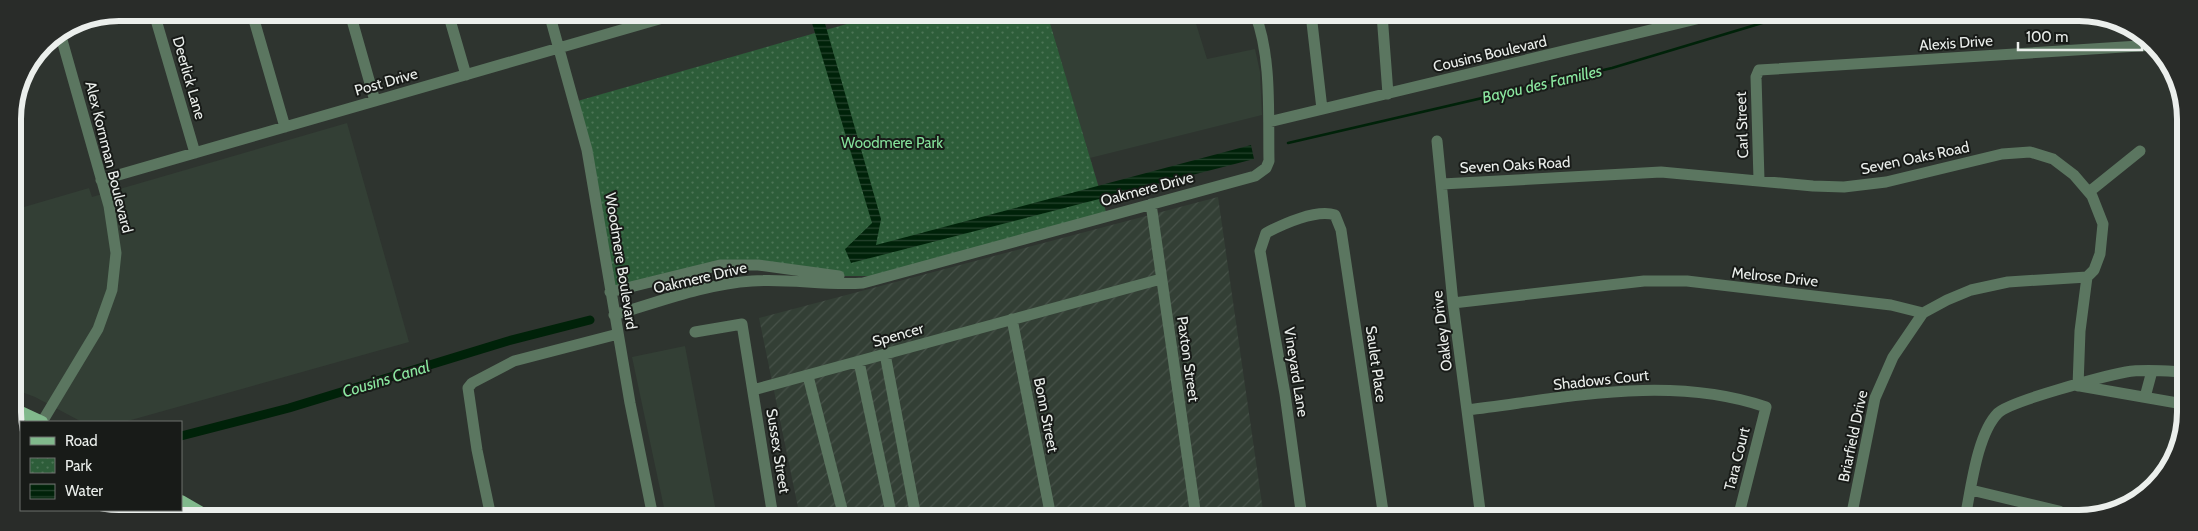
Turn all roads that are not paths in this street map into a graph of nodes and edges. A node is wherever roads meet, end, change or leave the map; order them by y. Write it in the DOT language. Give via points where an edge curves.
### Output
graph roads {
  1 [pos="157,21"];
  2 [pos="254,21"];
  3 [pos="352,21"];
  4 [pos="450,21"];
  5 [pos="551,21"];
  6 [pos="639,21"];
  7 [pos="1256,21"];
  8 [pos="1312,21"];
  9 [pos="1383,21"];
  10 [pos="1668,21"];
  11 [pos="1691,21"];
  12 [pos="1668,27"];
  13 [pos="62,40"];
  14 [pos="2138,41"];
  15 [pos="559,48"];
  16 [pos="1759,70"];
  17 [pos="466,75"];
  18 [pos="1388,94"];
  19 [pos="375,101"];
  20 [pos="1322,109"];
  21 [pos="1268,122"];
  22 [pos="285,127"];
  23 [pos="1437,141"];
  24 [pos="2140,151"];
  25 [pos="195,153"];
  26 [pos="101,180"];
  27 [pos="1759,180"];
  28 [pos="1442,184"];
  29 [pos="2089,192"];
  30 [pos="1151,204"];
  31 [pos="1266,233"];
  32 [pos="696,270"];
  33 [pos="883,276"];
  34 [pos="2087,277"];
  35 [pos="1161,279"];
  36 [pos="610,292"];
  37 [pos="695,292"];
  38 [pos="1453,303"];
  39 [pos="1923,313"];
  40 [pos="614,315"];
  41 [pos="1012,320"];
  42 [pos="695,332"];
  43 [pos="618,334"];
  44 [pos="885,354"];
  45 [pos="859,362"];
  46 [pos="2152,371"];
  47 [pos="2177,372"];
  48 [pos="808,376"];
  49 [pos="2078,386"];
  50 [pos="753,390"];
  51 [pos="2145,397"];
  52 [pos="2177,403"];
  53 [pos="1766,407"];
  54 [pos="1467,410"];
  55 [pos="21,412"];
  56 [pos="40,421"];
  57 [pos="43,421"];
  58 [pos="1971,490"];
  59 [pos="182,502"];
  60 [pos="197,510"];
  61 [pos="490,510"];
  62 [pos="652,510"];
  63 [pos="772,510"];
  64 [pos="842,510"];
  65 [pos="891,510"];
  66 [pos="915,510"];
  67 [pos="1051,510"];
  68 [pos="1195,510"];
  69 [pos="1301,510"];
  70 [pos="1383,510"];
  71 [pos="1479,510"];
  72 [pos="1740,510"];
  73 [pos="1853,510"];
  74 [pos="1967,510"];
  75 [pos="2055,510"];
  1 -- 25 [label="street, Deerlick Lane"];
  2 -- 22 [label="street"];
  3 -- 19 [label="street"];
  4 -- 17 [label="street"];
  5 -- 15 [label="street, Woodmere Boulevard"];
  6 -- 15 [label="street, Post Drive"];
  7 -- 21 [label="street, Oakmere Drive" via="1263,53"];
  8 -- 20 [label="street"];
  9 -- 18 [label="street"];
  10 -- 12 [label="street"];
  11 -- 12 [label="street, Cousins Boulevard"];
  12 -- 18 [label="street, Cousins Boulevard"];
  13 -- 26 [label="street, Alex Kornman Boulevard"];
  14 -- 16 [label="street, Alexis Drive"];
  15 -- 17 [label="street, Post Drive"];
  15 -- 36 [label="street, Woodmere Boulevard" via="587,150"];
  16 -- 27 [label="street, Carl Street" via="1756,78"];
  17 -- 19 [label="street, Post Drive"];
  18 -- 20 [label="street, Cousins Boulevard"];
  19 -- 22 [label="street, Post Drive"];
  20 -- 21 [label="street, Cousins Boulevard"];
  21 -- 30 [label="street, Oakmere Drive" via="1269,161 1262,172"];
  22 -- 25 [label="street, Post Drive"];
  23 -- 28 [label="street, Oakley Drive"];
  24 -- 29 [label="street"];
  25 -- 26 [label="street, Post Drive"];
  26 -- 57 [label="street, Alex Kornman Boulevard" via="114,231 116,253 112,290 91,342"];
  27 -- 28 [label="street, Seven Oaks Road" via="1661,172"];
  27 -- 29 [label="street, Seven Oaks Road" via="1844,187 1886,182 2002,154 2030,152 2053,159"];
  28 -- 38 [label="street, Oakley Drive"];
  29 -- 34 [label="street, Seven Oaks Road" via="2103,224 2100,254 2094,270"];
  30 -- 33 [label="street, Oakmere Drive"];
  30 -- 35 [label="street, Paxton Street"];
  31 -- 69 [label="street, Vineyard Lane" via="1260,251"];
  31 -- 70 [label="street, Saulet Place" via="1288,222 1328,213 1335,215 1341,230"];
  32 -- 33 [label="street, Oakmere Drive" via="738,264 827,276"];
  32 -- 36 [label="street, Oakmere Drive"];
  32 -- 37 [label="street" via="687,284 690,291"];
  33 -- 37 [label="street, Oakmere Drive" via="852,284 754,280"];
  34 -- 39 [label="street" via="2008,282 1971,290"];
  34 -- 49 [label="street, Seven Oaks Road" via="2080,331"];
  35 -- 41 [label="street, Spencer"];
  35 -- 68 [label="street, Paxton Street"];
  36 -- 40 [label="street, Woodmere Boulevard"];
  37 -- 40 [label="street, Oakmere Drive"];
  38 -- 39 [label="street, Melrose Drive" via="1644,281 1687,281 1891,305"];
  38 -- 54 [label="street, Oakley Drive"];
  39 -- 73 [label="street, Briarfield Drive" via="1893,357 1875,398"];
  40 -- 43 [label="street, Woodmere Boulevard"];
  41 -- 44 [label="street, Spencer"];
  41 -- 67 [label="street, Bonn Street"];
  42 -- 50 [label="street" via="742,324"];
  43 -- 61 [label="street" via="514,361 468,388"];
  43 -- 62 [label="street, Woodmere Boulevard"];
  44 -- 45 [label="street, Spencer"];
  44 -- 66 [label="street"];
  45 -- 48 [label="street, Spencer"];
  45 -- 65 [label="street"];
  46 -- 47 [label="street"];
  46 -- 49 [label="street" via="2128,372"];
  46 -- 51 [label="street"];
  48 -- 50 [label="street, Spencer"];
  48 -- 64 [label="street"];
  49 -- 51 [label="street"];
  49 -- 58 [label="street" via="2033,397 1998,412 1977,457"];
  50 -- 63 [label="street, Sussex Street"];
  51 -- 52 [label="street"];
  53 -- 54 [label="street, Shadows Court" via="1746,400 1683,391 1638,390"];
  53 -- 72 [label="street, Tara Court"];
  54 -- 71 [label="street, Oakley Drive"];
  55 -- 56 [label="main road"];
  58 -- 74 [label="street"];
  58 -- 75 [label="street"];
  59 -- 60 [label="main road"];
}
